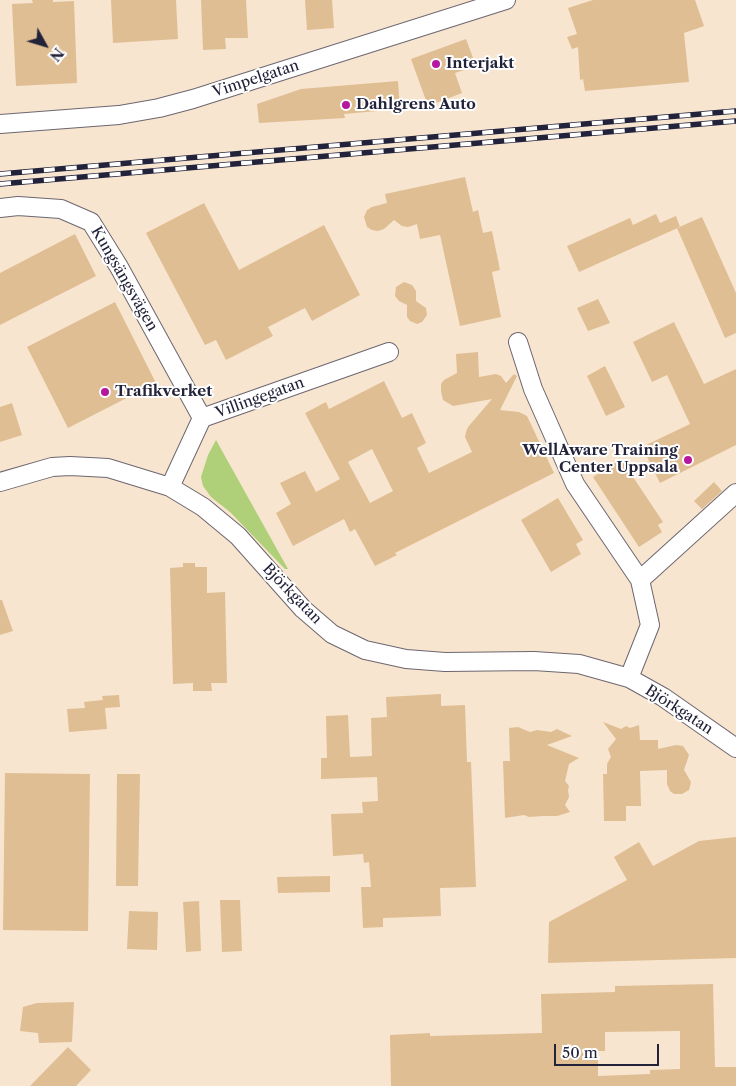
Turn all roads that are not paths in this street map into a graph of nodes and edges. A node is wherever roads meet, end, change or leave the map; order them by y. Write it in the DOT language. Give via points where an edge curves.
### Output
graph roads {
  1 [pos="506,0"];
  2 [pos="0,124"];
  3 [pos="0,208"];
  4 [pos="518,342"];
  5 [pos="389,352"];
  6 [pos="202,418"];
  7 [pos="0,482"];
  8 [pos="170,487"];
  9 [pos="736,493"];
  10 [pos="640,580"];
  11 [pos="630,678"];
  12 [pos="736,748"];
  1 -- 2 [label="street, Vimpelgatan" via="159,108 119,115"];
  3 -- 6 [label="street, Kungsängsvägen" via="61,209 91,222"];
  4 -- 10 [label="street" via="533,389 575,484"];
  5 -- 6 [label="street, Villingegatan"];
  6 -- 8 [label="street, Villingegatan"];
  7 -- 8 [label="street, Björkgatan" via="52,467 70,466 108,468"];
  8 -- 11 [label="street, Björkgatan" via="238,536 303,609 332,634 365,650 406,660 579,664"];
  9 -- 10 [label="street"];
  10 -- 11 [label="street" via="650,625"];
  11 -- 12 [label="street, Björkgatan"];
}
